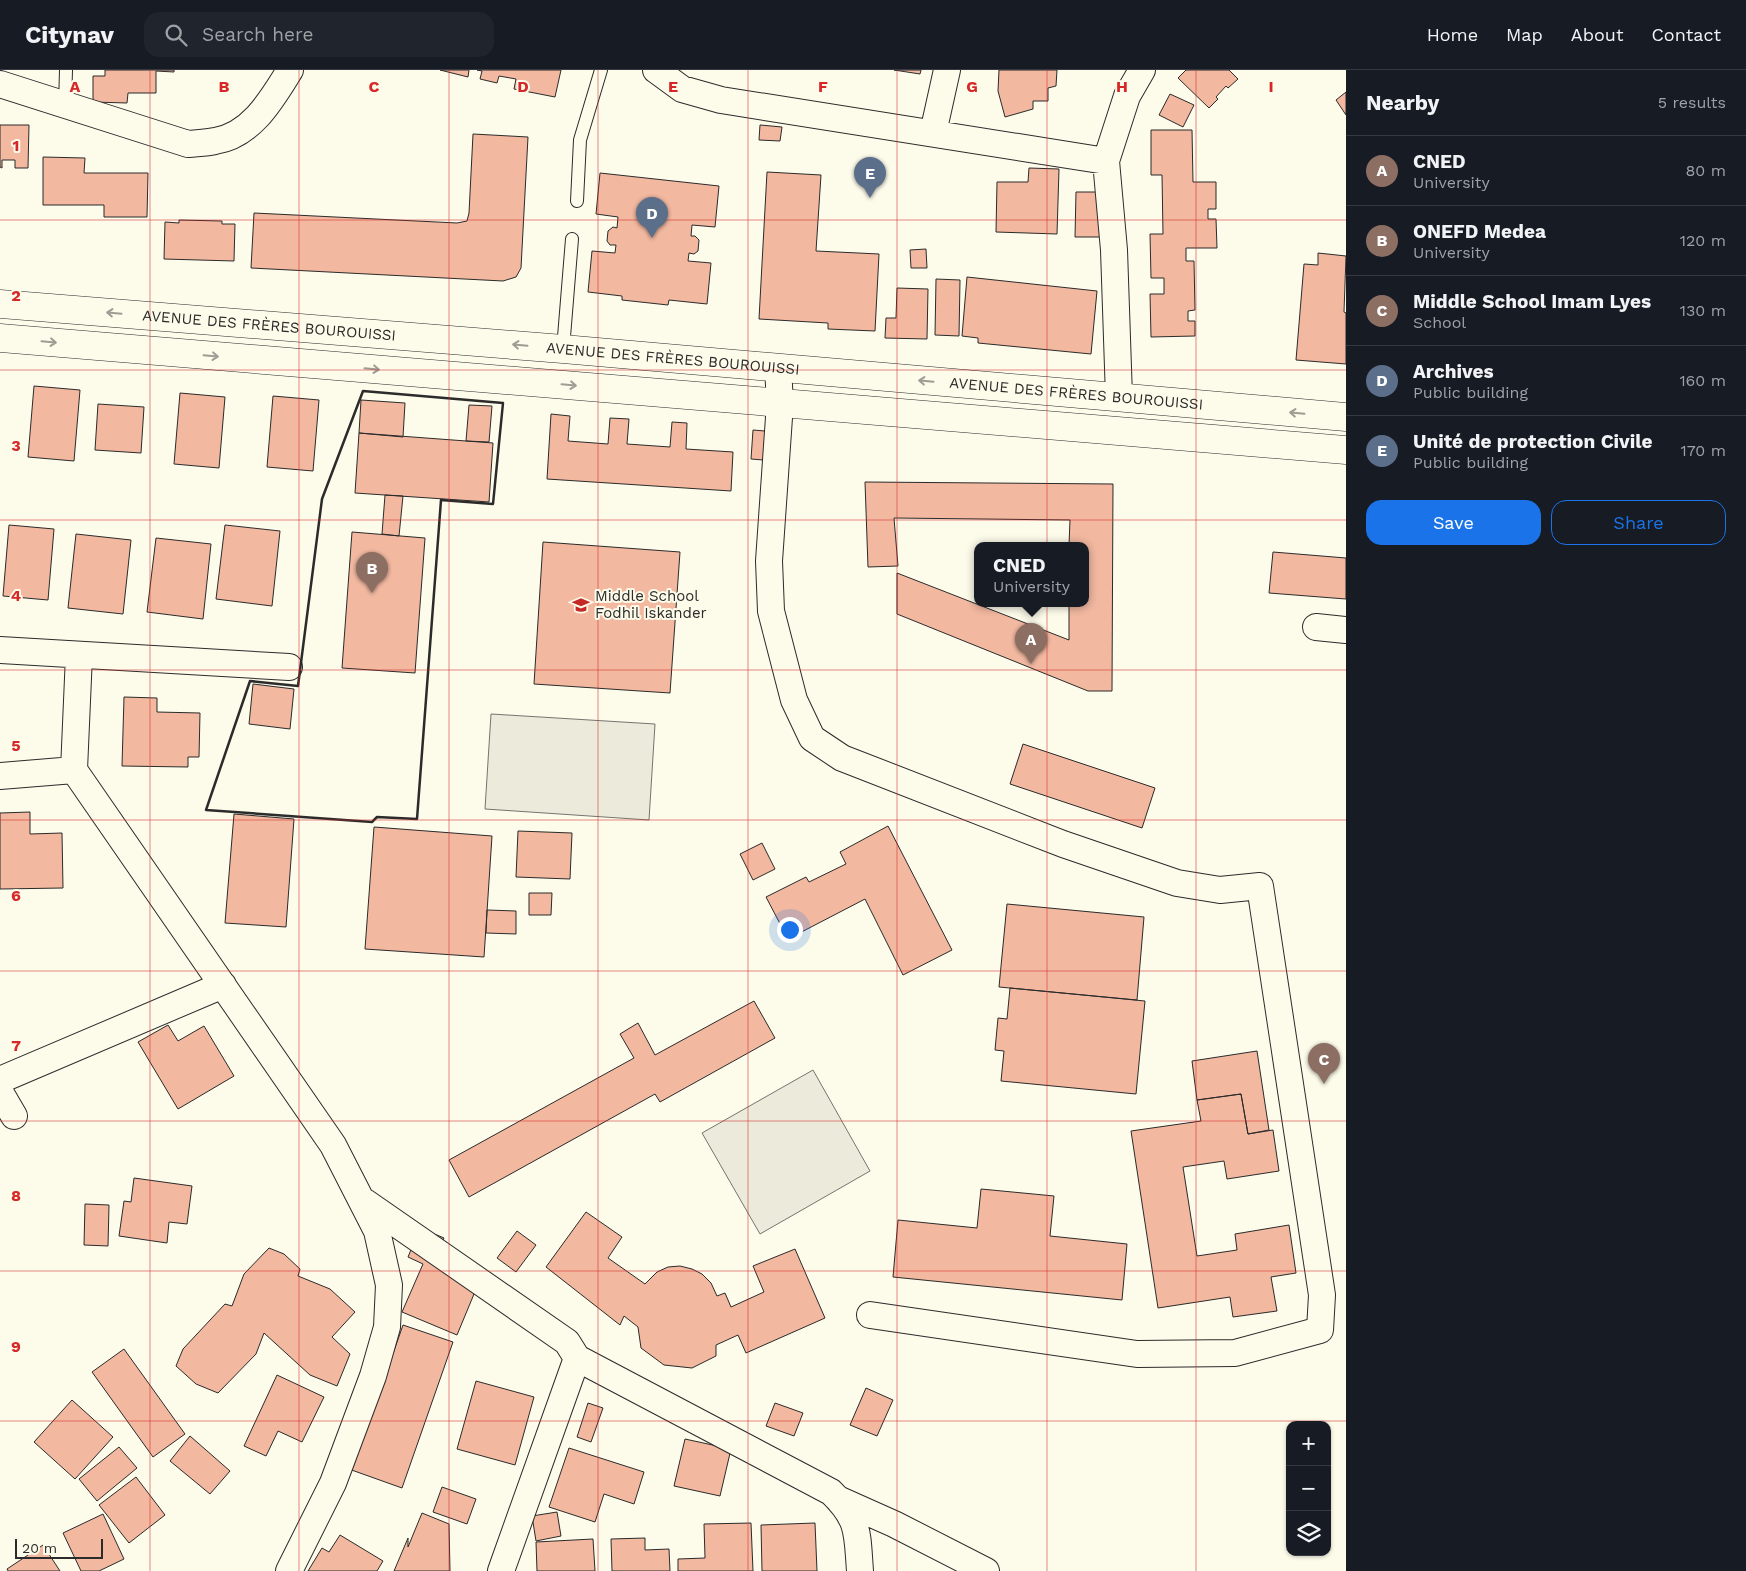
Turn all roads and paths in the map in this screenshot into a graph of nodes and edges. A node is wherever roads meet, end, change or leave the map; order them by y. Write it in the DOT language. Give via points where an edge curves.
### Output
graph roads {
  1 [pos="66,70"];
  2 [pos="290,70"];
  3 [pos="601,70"];
  4 [pos="656,70"];
  5 [pos="947,70"];
  6 [pos="1142,70"];
  7 [pos="0,84"];
  8 [pos="65,106"];
  9 [pos="933,133"];
  10 [pos="1106,161"];
  11 [pos="577,201"];
  12 [pos="572,239"];
  13 [pos="0,304"];
  14 [pos="0,338"];
  15 [pos="563,349"];
  16 [pos="778,368"];
  17 [pos="1119,398"];
  18 [pos="780,403"];
  19 [pos="1346,417"];
  20 [pos="1346,450"];
  21 [pos="1316,627"];
  22 [pos="1346,630"];
  23 [pos="0,650"];
  24 [pos="79,655"];
  25 [pos="290,668"];
  26 [pos="74,770"];
  27 [pos="0,776"];
  28 [pos="223,985"];
  29 [pos="0,1080"];
  30 [pos="0,1092"];
  31 [pos="14,1116"];
  32 [pos="362,1200"];
  33 [pos="870,1315"];
  34 [pos="577,1358"];
  35 [pos="838,1499"];
  36 [pos="289,1571"];
  37 [pos="501,1571"];
  38 [pos="860,1571"];
  39 [pos="986,1571"];
  1 -- 8 [label="lane"];
  2 -- 8 [label="street" via="269,102 243,130 217,141 188,144"];
  3 -- 11 [label="lane" via="580,140"];
  4 -- 9 [label="street" via="682,89 721,100"];
  5 -- 9 [label="street"];
  6 -- 10 [label="street" via="1128,96"];
  7 -- 8 [label="street"];
  9 -- 10 [label="street"];
  10 -- 17 [label="street" via="1114,250"];
  12 -- 15 [label="lane"];
  15 -- 13 [label="main road, AVENUE DES FRÈRES BOUROUISSI, one-way"];
  14 -- 18 [label="main road, one-way"];
  15 -- 16 [label="main road, AVENUE DES FRÈRES BOUROUISSI"];
  17 -- 16 [label="main road, AVENUE DES FRÈRES BOUROUISSI, one-way"];
  16 -- 18 [label="street"];
  19 -- 17 [label="main road, AVENUE DES FRÈRES BOUROUISSI, one-way"];
  18 -- 20 [label="main road"];
  18 -- 33 [label="street" via="769,561 771,611 794,700 812,738 851,762 1062,844 1177,883 1220,890 1260,886 1322,1295 1320,1330 1235,1353 1137,1354"];
  21 -- 22 [label="street"];
  23 -- 24 [label="street"];
  24 -- 25 [label="street"];
  24 -- 26 [label="street"];
  26 -- 27 [label="street"];
  26 -- 28 [label="street"];
  28 -- 29 [label="street"];
  28 -- 32 [label="street" via="333,1145"];
  30 -- 31 [label="street"];
  32 -- 34 [label="street" via="567,1342"];
  32 -- 36 [label="street" via="378,1231 389,1285 387,1327 373,1376 333,1483"];
  34 -- 35 [label="street" via="831,1492"];
  34 -- 37 [label="street"];
  35 -- 38 [label="street" via="856,1526"];
  35 -- 39 [label="street"];
}
